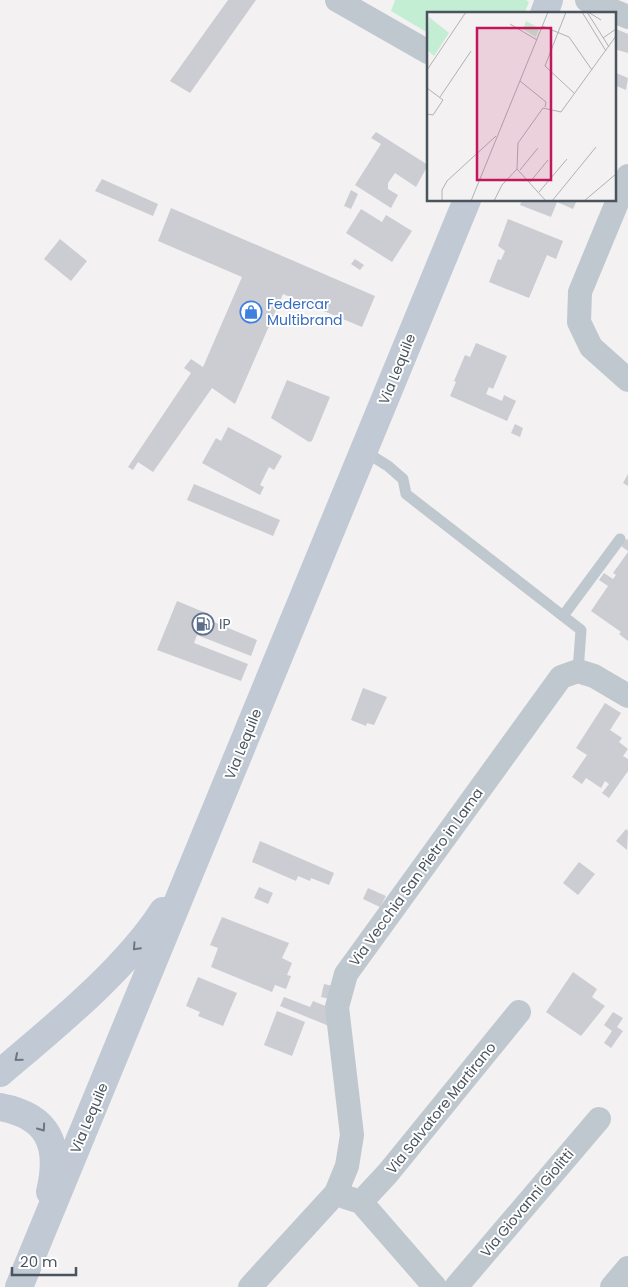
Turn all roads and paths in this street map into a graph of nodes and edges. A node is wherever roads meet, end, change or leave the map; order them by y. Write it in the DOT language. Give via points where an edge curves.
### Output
graph roads {
  1 [pos="337,0"];
  2 [pos="549,0"];
  3 [pos="587,0"];
  4 [pos="545,12"];
  5 [pos="628,16"];
  6 [pos="427,51"];
  7 [pos="628,176"];
  8 [pos="467,201"];
  9 [pos="628,380"];
  10 [pos="364,451"];
  11 [pos="620,539"];
  12 [pos="563,616"];
  13 [pos="578,670"];
  14 [pos="628,696"];
  15 [pos="207,831"];
  16 [pos="519,1012"];
  17 [pos="0,1074"];
  18 [pos="0,1107"];
  19 [pos="599,1119"];
  20 [pos="336,1194"];
  21 [pos="361,1202"];
  22 [pos="40,1232"];
  23 [pos="628,1268"];
  24 [pos="21,1284"];
  25 [pos="250,1287"];
  26 [pos="435,1287"];
  27 [pos="456,1287"];
  28 [pos="612,1287"];
  1 -- 6 [label="street"];
  2 -- 4 [label="main road"];
  3 -- 5 [label="street"];
  7 -- 9 [label="street" via="580,292 579,322 591,347"];
  8 -- 10 [label="main road, Via Lequile"];
  10 -- 12 [label="lane" via="403,479 406,494"];
  10 -- 15 [label="main road, Via Lequile"];
  11 -- 12 [label="lane"];
  12 -- 13 [label="lane" via="581,630"];
  13 -- 14 [label="street"];
  13 -- 20 [label="street, Via Vecchia San Pietro in Lama" via="562,676 346,974 337,1007 352,1135 347,1166"];
  15 -- 17 [label="main road, one-way" via="168,904 140,944"];
  15 -- 22 [label="main road, Via Lequile"];
  16 -- 21 [label="street, Via Salvatore Martirano"];
  18 -- 22 [label="main road, one-way" via="21,1110 35,1119 46,1131 53,1152 53,1178"];
  19 -- 27 [label="street, Via Giovanni Giolitti"];
  20 -- 21 [label="street"];
  20 -- 25 [label="street, Via Vecchia San Pietro in Lama"];
  21 -- 26 [label="street"];
  22 -- 24 [label="main road, Via Lequile"];
  23 -- 28 [label="street"];
}
